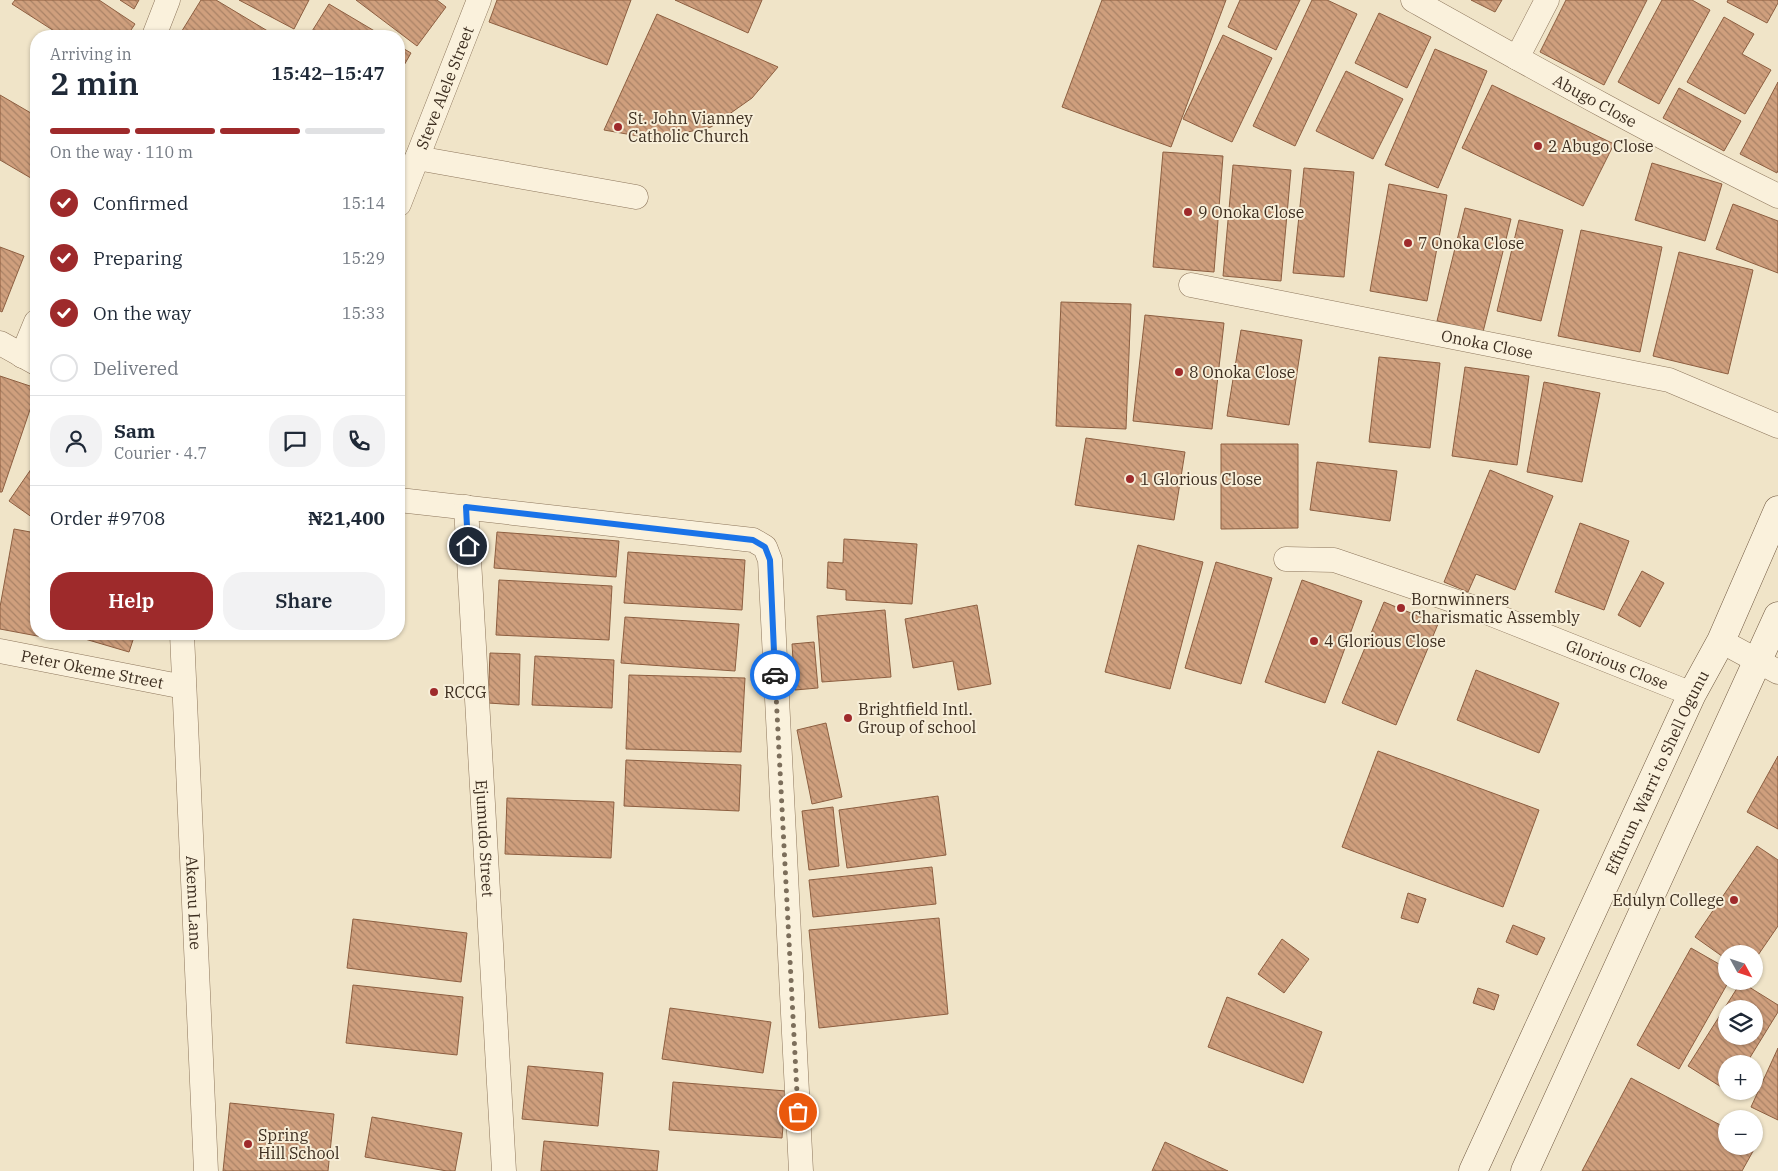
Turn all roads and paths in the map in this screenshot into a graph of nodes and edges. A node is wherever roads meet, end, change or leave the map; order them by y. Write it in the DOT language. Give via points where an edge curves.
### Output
graph roads {
  1 [pos="168,0"];
  2 [pos="478,0"];
  3 [pos="1413,0"];
  4 [pos="1547,0"];
  5 [pos="156,30"];
  6 [pos="1517,58"];
  7 [pos="417,158"];
  8 [pos="405,189"];
  9 [pos="1778,196"];
  10 [pos="636,197"];
  11 [pos="1191,285"];
  12 [pos="0,344"];
  13 [pos="29,360"];
  14 [pos="1778,426"];
  15 [pos="405,501"];
  16 [pos="466,507"];
  17 [pos="1778,510"];
  18 [pos="1286,559"];
  19 [pos="1778,616"];
  20 [pos="182,640"];
  21 [pos="1721,641"];
  22 [pos="0,651"];
  23 [pos="1768,666"];
  24 [pos="184,687"];
  25 [pos="1692,694"];
  26 [pos="206,1171"];
  27 [pos="504,1171"];
  28 [pos="801,1171"];
  29 [pos="1474,1171"];
  30 [pos="1525,1171"];
  1 -- 5 [label="street"];
  2 -- 7 [label="street, Steve Alele Street"];
  3 -- 6 [label="street, Abugo Close"];
  4 -- 6 [label="street"];
  6 -- 9 [label="street, Abugo Close"];
  7 -- 8 [label="street, Steve Alele Street"];
  7 -- 10 [label="street"];
  11 -- 14 [label="street, Onoka Close" via="1669,380"];
  12 -- 13 [label="street"];
  15 -- 16 [label="street"];
  16 -- 27 [label="street, Ejumudo Street"];
  16 -- 28 [label="street" via="753,540 765,547 770,560"];
  17 -- 21 [label="main road, Effurun, Warri to Shell Ogunu"];
  18 -- 25 [label="street, Glorious Close" via="1334,560 1482,610"];
  19 -- 23 [label="main road"];
  20 -- 24 [label="street, Akemu Lane"];
  21 -- 23 [label="street"];
  21 -- 25 [label="main road, Effurun, Warri to Shell Ogunu"];
  22 -- 24 [label="street, Peter Okeme Street"];
  23 -- 30 [label="main road"];
  24 -- 26 [label="street, Akemu Lane"];
  25 -- 29 [label="main road, Effurun, Warri to Shell Ogunu"];
}
